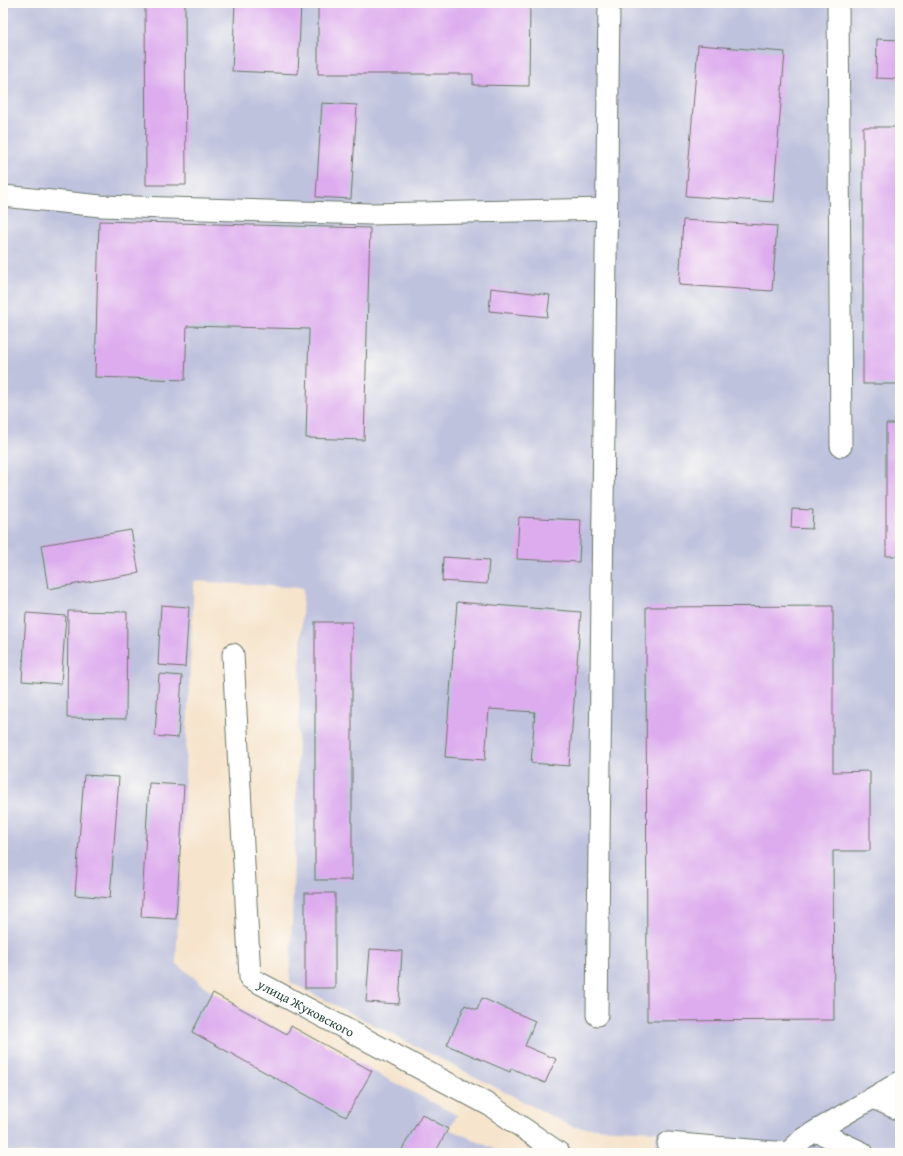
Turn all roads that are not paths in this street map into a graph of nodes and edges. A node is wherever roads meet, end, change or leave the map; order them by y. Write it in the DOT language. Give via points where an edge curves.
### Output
graph roads {
  1 [pos="609,3"];
  2 [pos="838,3"];
  3 [pos="3,196"];
  4 [pos="606,209"];
  5 [pos="841,446"];
  6 [pos="233,654"];
  7 [pos="597,1015"];
  8 [pos="900,1082"];
  9 [pos="873,1098"];
  10 [pos="900,1110"];
  11 [pos="816,1131"];
  12 [pos="668,1143"];
  13 [pos="559,1153"];
  14 [pos="788,1153"];
  15 [pos="863,1153"];
  1 -- 4 [label="street"];
  2 -- 5 [label="street"];
  3 -- 4 [label="street" via="101,206 370,214"];
  4 -- 7 [label="street"];
  6 -- 13 [label="street, улица Жуковского" via="250,978 491,1106"];
  8 -- 9 [label="street"];
  9 -- 10 [label="street"];
  9 -- 11 [label="street"];
  11 -- 14 [label="street"];
  11 -- 15 [label="street"];
  12 -- 14 [label="street"];
}
